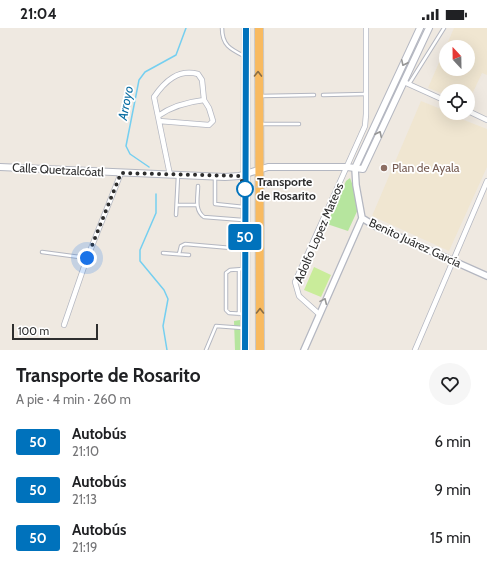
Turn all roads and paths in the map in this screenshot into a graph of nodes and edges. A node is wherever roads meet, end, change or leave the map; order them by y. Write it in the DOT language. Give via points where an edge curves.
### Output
graph roads {
  1 [pos="222,28"];
  2 [pos="246,28"];
  3 [pos="259,28"];
  4 [pos="366,28"];
  5 [pos="420,28"];
  6 [pos="429,28"];
  7 [pos="444,28"];
  8 [pos="246,56"];
  9 [pos="406,83"];
  10 [pos="366,94"];
  11 [pos="314,95"];
  12 [pos="258,96"];
  13 [pos="323,96"];
  14 [pos="439,98"];
  15 [pos="204,100"];
  16 [pos="475,114"];
  17 [pos="158,118"];
  18 [pos="487,120"];
  19 [pos="259,124"];
  20 [pos="299,124"];
  21 [pos="0,167"];
  22 [pos="347,167"];
  23 [pos="354,168"];
  24 [pos="259,169"];
  25 [pos="363,169"];
  26 [pos="121,173"];
  27 [pos="170,175"];
  28 [pos="178,175"];
  29 [pos="245,175"];
  30 [pos="356,175"];
  31 [pos="215,176"];
  32 [pos="487,181"];
  33 [pos="198,186"];
  34 [pos="267,187"];
  35 [pos="241,188"];
  36 [pos="177,204"];
  37 [pos="197,205"];
  38 [pos="245,207"];
  39 [pos="176,215"];
  40 [pos="362,218"];
  41 [pos="246,220"];
  42 [pos="246,250"];
  43 [pos="42,252"];
  44 [pos="163,253"];
  45 [pos="179,254"];
  46 [pos="189,254"];
  47 [pos="87,258"];
  48 [pos="452,260"];
  49 [pos="242,270"];
  50 [pos="487,276"];
  51 [pos="242,314"];
  52 [pos="319,314"];
  53 [pos="64,325"];
  54 [pos="245,328"];
  55 [pos="206,350"];
  56 [pos="245,350"];
  57 [pos="260,350"];
  58 [pos="304,350"];
  59 [pos="415,350"];
  1 -- 8 [label="lane" via="224,43"];
  2 -- 8 [label="highway"];
  12 -- 3 [label="highway, one-way"];
  4 -- 10 [label="street"];
  5 -- 23 [label="main road, one-way"];
  6 -- 9 [label="main road"];
  7 -- 9 [label="lane"];
  8 -- 29 [label="highway"];
  9 -- 14 [label="street"];
  25 -- 9 [label="main road, one-way"];
  10 -- 13 [label="lane"];
  10 -- 22 [label="street" via="365,126"];
  11 -- 12 [label="lane"];
  12 -- 19 [label="highway"];
  15 -- 17 [label="street" via="187,102 168,109"];
  15 -- 17 [label="street" via="212,118 209,125"];
  15 -- 17 [label="street" via="202,80 198,74 187,71 161,86 154,97"];
  16 -- 18 [label="street"];
  17 -- 27 [label="street"];
  19 -- 20 [label="lane"];
  19 -- 24 [label="highway"];
  21 -- 26 [label="main road, Calle Quetzalcóatl"];
  22 -- 23 [label="main road, Adolfo Lopez Mateos"];
  22 -- 24 [label="main road, Adolfo Lopez Mateos"];
  22 -- 52 [label="street, Adolfo Lopez Mateos" via="295,282 299,296"];
  23 -- 25 [label="main road, Adolfo Lopez Mateos"];
  23 -- 30 [label="street, Benito Juárez García"];
  24 -- 29 [label="main road, Calle Quetzalcóatl"];
  57 -- 24 [label="highway, one-way"];
  25 -- 30 [label="street"];
  26 -- 27 [label="main road, Calle Quetzalcóatl"];
  26 -- 47 [label="street"];
  27 -- 28 [label="main road, Calle Quetzalcóatl"];
  28 -- 31 [label="main road, Calle Quetzalcóatl"];
  28 -- 36 [label="lane"];
  29 -- 31 [label="main road, Calle Quetzalcóatl"];
  29 -- 38 [label="highway"];
  30 -- 40 [label="street, Benito Juárez García"];
  31 -- 38 [label="lane" via="215,204"];
  32 -- 48 [label="street"];
  33 -- 37 [label="lane"];
  34 -- 35 [label="path, bridge"];
  36 -- 37 [label="lane"];
  36 -- 39 [label="lane"];
  37 -- 41 [label="lane" via="204,217"];
  38 -- 41 [label="highway"];
  40 -- 48 [label="street, Benito Juárez García"];
  52 -- 40 [label="street, one-way"];
  41 -- 42 [label="highway"];
  42 -- 45 [label="lane" via="185,244 181,246"];
  42 -- 49 [label="highway"];
  43 -- 47 [label="lane"];
  44 -- 45 [label="lane"];
  45 -- 46 [label="lane"];
  47 -- 53 [label="street"];
  48 -- 50 [label="street, Benito Juárez García"];
  48 -- 59 [label="street"];
  49 -- 51 [label="highway"];
  49 -- 51 [label="lane" via="230,270 226,273 226,310 229,314"];
  51 -- 54 [label="highway"];
  52 -- 58 [label="street"];
  54 -- 55 [label="lane" via="216,326"];
  54 -- 56 [label="highway"];
}
